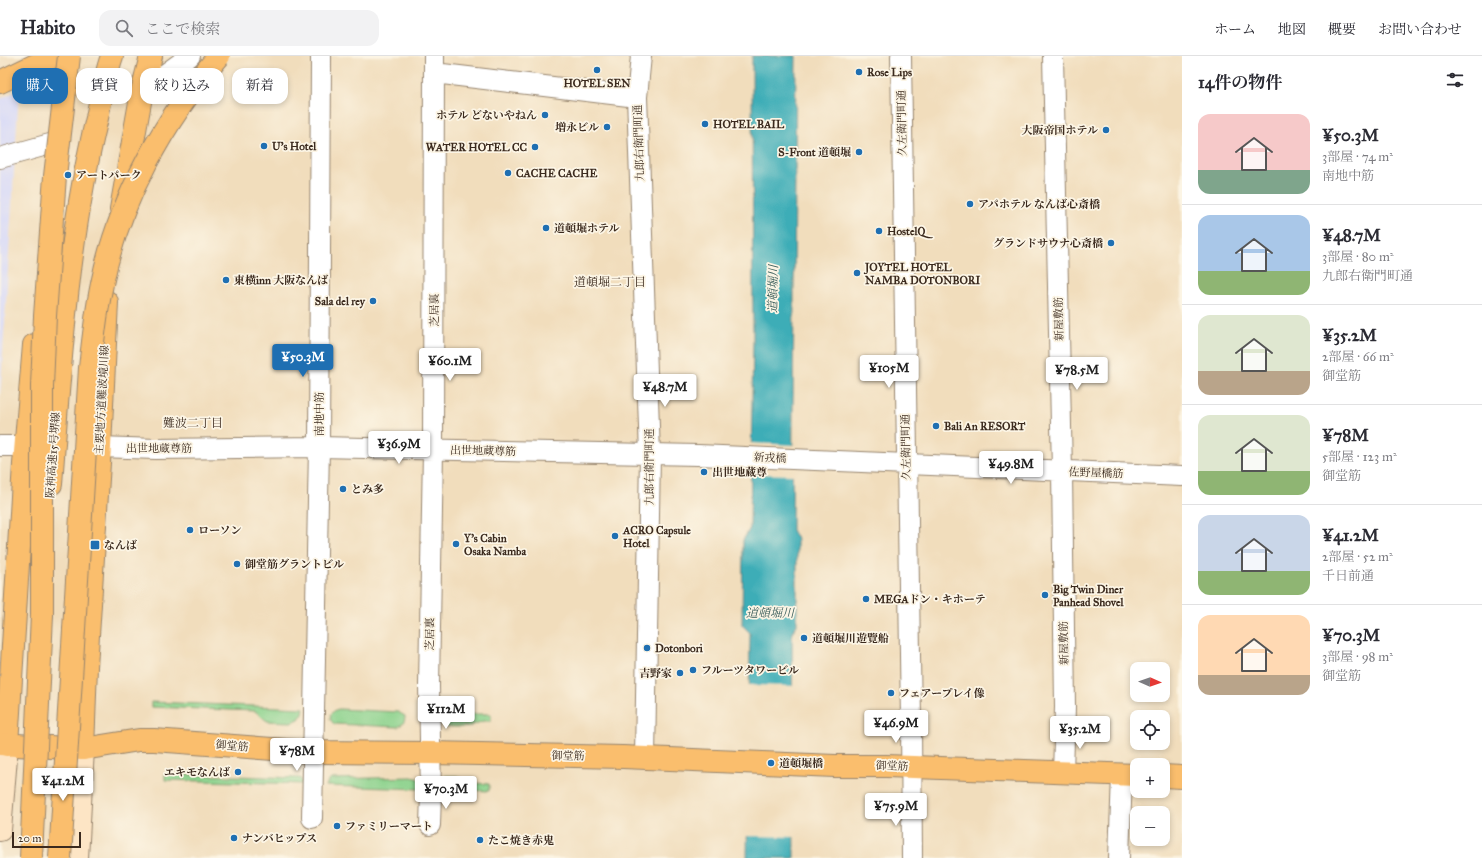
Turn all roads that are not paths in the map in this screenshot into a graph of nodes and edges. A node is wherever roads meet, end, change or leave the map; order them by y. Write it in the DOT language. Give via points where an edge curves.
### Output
graph roads {
  1 [pos="54,56"];
  2 [pos="69,56"];
  3 [pos="78,56"];
  4 [pos="112,56"];
  5 [pos="151,56"];
  6 [pos="190,56"];
  7 [pos="219,56"];
  8 [pos="321,56"];
  9 [pos="641,56"];
  10 [pos="901,56"];
  11 [pos="1053,56"];
  12 [pos="434,65"];
  13 [pos="148,68"];
  14 [pos="174,68"];
  15 [pos="0,82"];
  16 [pos="637,97"];
  17 [pos="140,102"];
  18 [pos="50,144"];
  19 [pos="0,158"];
  20 [pos="0,446"];
  21 [pos="26,446"];
  22 [pos="100,447"];
  23 [pos="319,447"];
  24 [pos="434,450"];
  25 [pos="650,454"];
  26 [pos="698,455"];
  27 [pos="841,461"];
  28 [pos="906,464"];
  29 [pos="1062,471"];
  30 [pos="1182,476"];
  31 [pos="42,615"];
  32 [pos="4,744"];
  33 [pos="83,748"];
  34 [pos="313,752"];
  35 [pos="430,753"];
  36 [pos="646,758"];
  37 [pos="912,767"];
  38 [pos="1063,773"];
  39 [pos="1130,775"];
  40 [pos="1170,776"];
  41 [pos="1182,777"];
  42 [pos="312,818"];
  43 [pos="430,825"];
  44 [pos="0,830"];
  45 [pos="31,858"];
  46 [pos="60,858"];
  47 [pos="77,858"];
  48 [pos="912,858"];
  49 [pos="1119,858"];
  1 -- 15 [label="main road"];
  2 -- 31 [label="main road, bridge" via="55,176 44,316"];
  3 -- 18 [label="main road"];
  4 -- 31 [label="main road, 阪神高速15号堺線, bridge" via="78,205 67,287"];
  5 -- 13 [label="main road, 主要地方道難波境川線"];
  6 -- 14 [label="street"];
  7 -- 46 [label="main road, bridge" via="178,108 153,149 114,238 102,283 95,325 87,411"];
  8 -- 23 [label="street, 南地中筋"];
  9 -- 16 [label="street, 九郎右衛門町通"];
  10 -- 28 [label="street, 久左衛門町通"];
  11 -- 29 [label="street, 新屋敷筋"];
  12 -- 16 [label="street"];
  12 -- 24 [label="street, 芝居裏"];
  16 -- 25 [label="street, 九郎右衛門町通"];
  17 -- 22 [label="main road, 主要地方道難波境川線" via="106,312"];
  18 -- 19 [label="street"];
  18 -- 21 [label="main road"];
  20 -- 21 [label="street"];
  21 -- 32 [label="main road"];
  22 -- 23 [label="street, 出世地蔵尊筋"];
  22 -- 33 [label="main road, 主要地方道難波境川線"];
  23 -- 24 [label="street, 出世地蔵尊筋"];
  23 -- 34 [label="street, 南地中筋"];
  24 -- 25 [label="street, 出世地蔵尊筋"];
  24 -- 35 [label="street, 芝居裏"];
  25 -- 26 [label="street, 出世地蔵尊筋"];
  25 -- 36 [label="street, 九郎右衛門町通"];
  26 -- 27 [label="street, 新戎橋"];
  27 -- 28 [label="street, 佐野屋橋筋"];
  28 -- 29 [label="street, 佐野屋橋筋"];
  28 -- 37 [label="street, 久左衛門町通"];
  29 -- 30 [label="street, 佐野屋橋筋"];
  29 -- 38 [label="street, 新屋敷筋"];
  31 -- 45 [label="main road, 阪神高速15号堺線, bridge"];
  32 -- 33 [label="main road, 御堂筋"];
  32 -- 44 [label="main road"];
  33 -- 34 [label="main road, 御堂筋" via="154,740"];
  33 -- 47 [label="main road"];
  34 -- 35 [label="main road, 御堂筋"];
  34 -- 42 [label="street, 南地中筋"];
  35 -- 36 [label="main road, 御堂筋"];
  35 -- 43 [label="street, 芝居裏"];
  36 -- 37 [label="main road, 御堂筋"];
  37 -- 38 [label="main road, 御堂筋"];
  37 -- 48 [label="street, 久左衛門町通"];
  38 -- 39 [label="main road, 御堂筋"];
  39 -- 49 [label="street" via="1120,821"];
  40 -- 41 [label="main road"];
}
